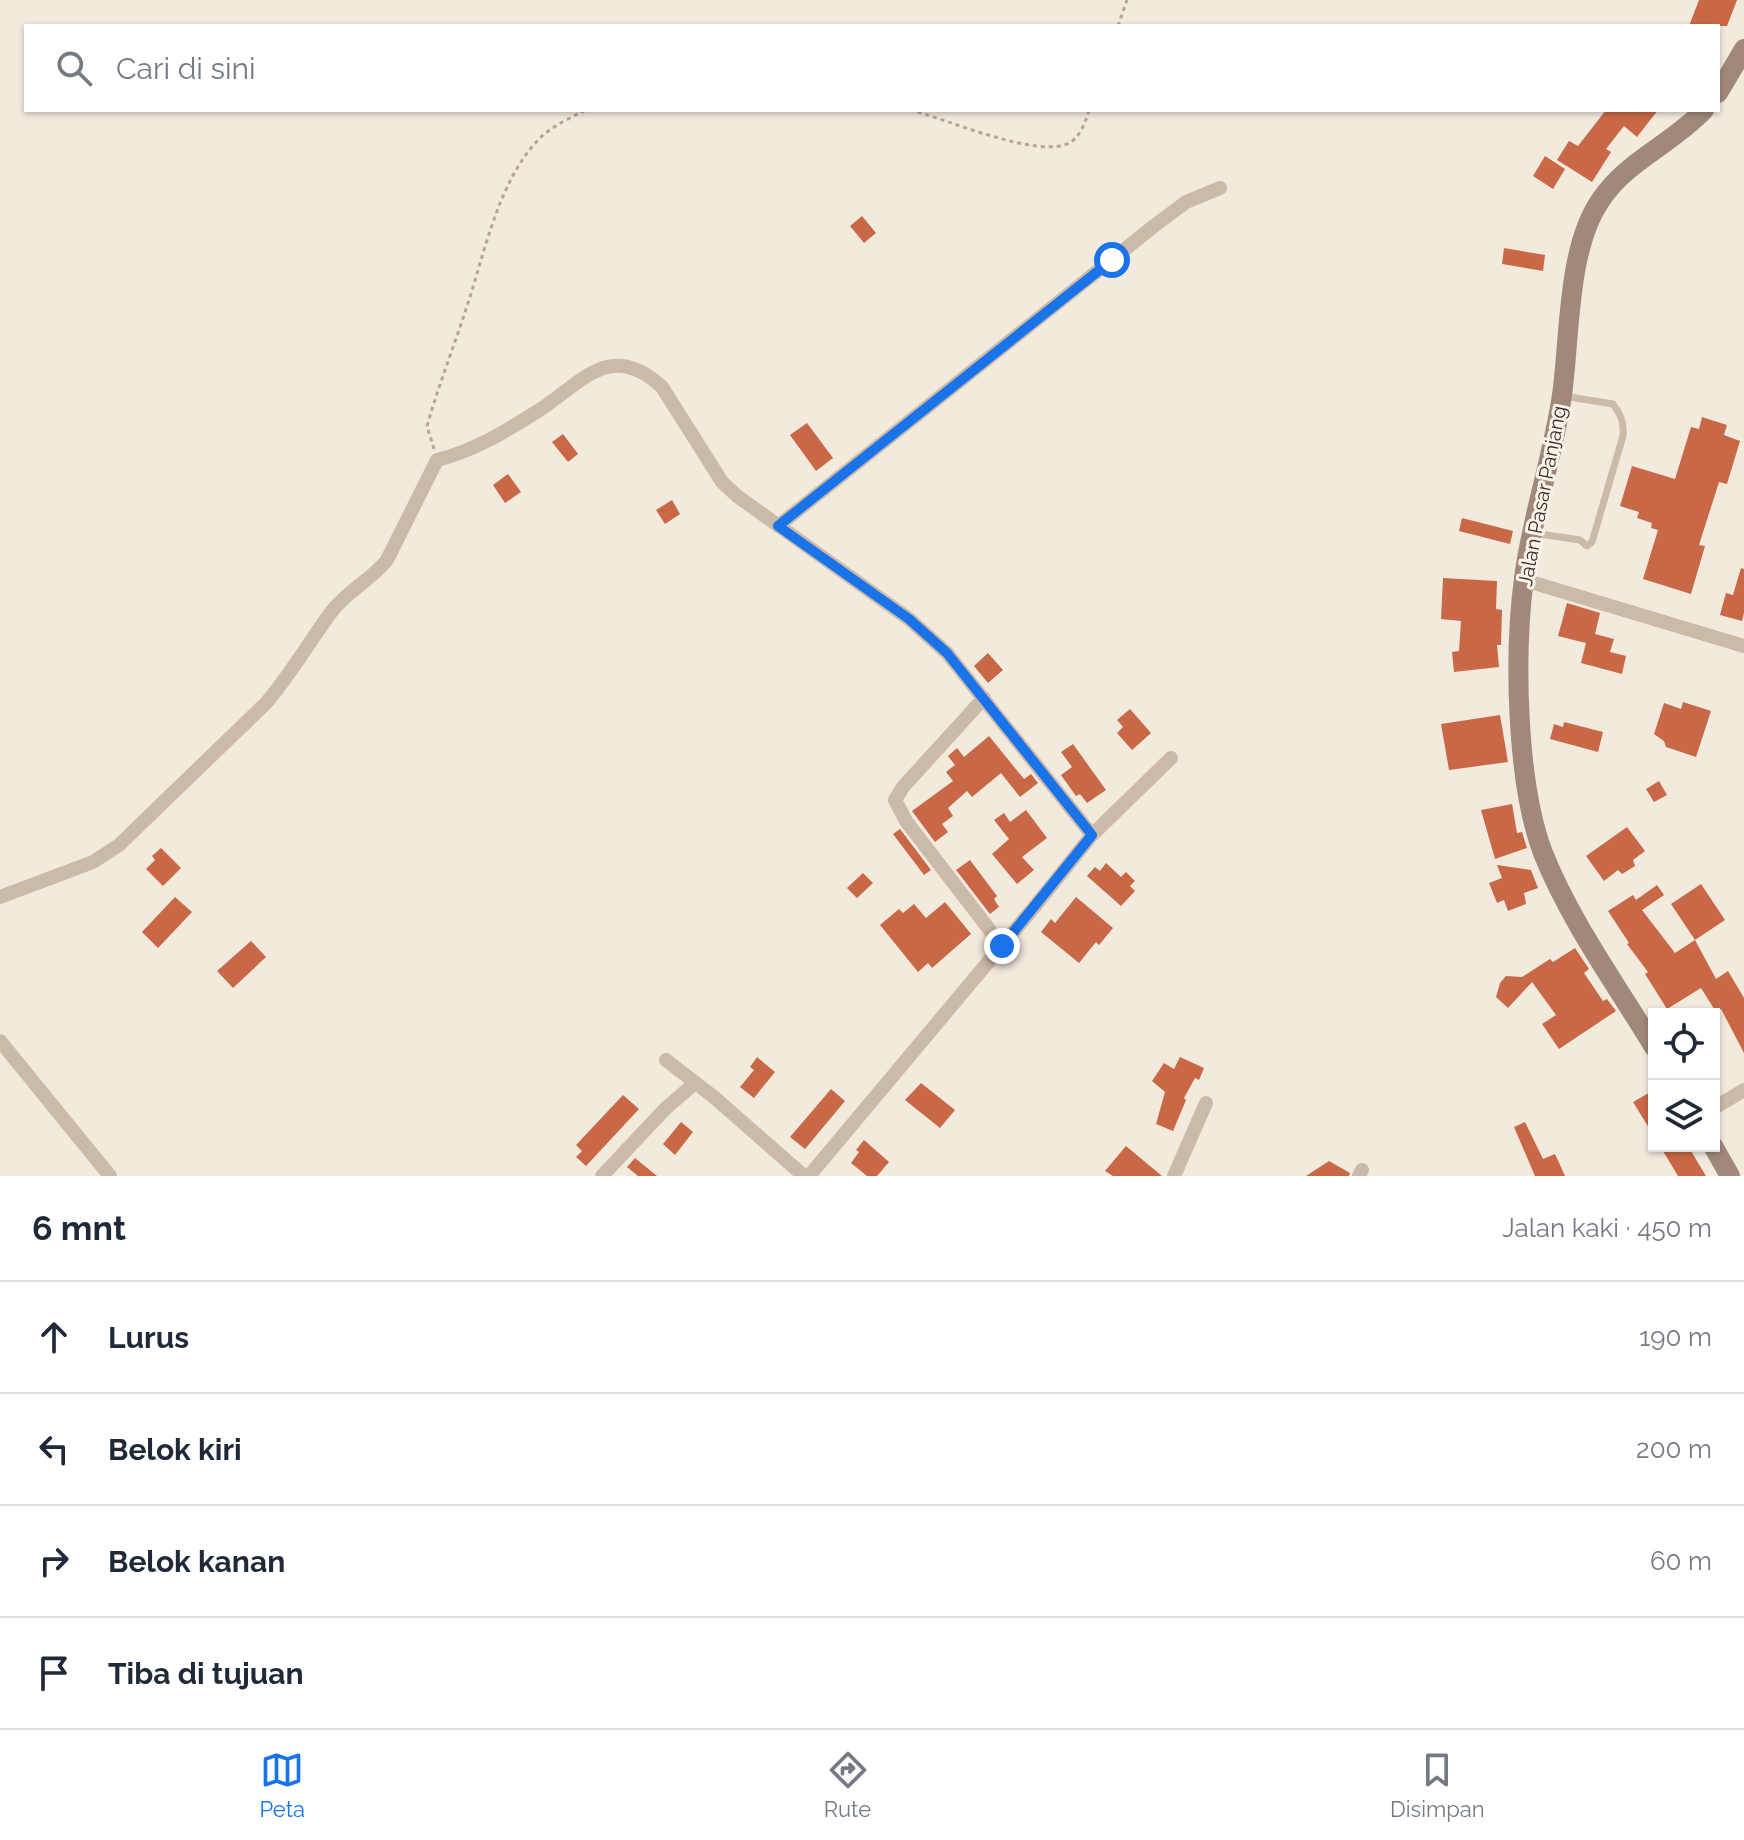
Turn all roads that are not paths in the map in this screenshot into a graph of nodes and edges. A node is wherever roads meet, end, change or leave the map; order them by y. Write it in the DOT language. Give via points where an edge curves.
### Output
graph roads {
  1 [pos="1744,49"];
  2 [pos="1720,90"];
  3 [pos="1702,112"];
  4 [pos="1220,188"];
  5 [pos="1562,396"];
  6 [pos="778,526"];
  7 [pos="1531,533"];
  8 [pos="1524,580"];
  9 [pos="1744,646"];
  10 [pos="984,698"];
  11 [pos="1171,758"];
  12 [pos="1092,835"];
  13 [pos="0,897"];
  14 [pos="1002,946"];
  15 [pos="1648,1037"];
  16 [pos="0,1041"];
  17 [pos="666,1060"];
  18 [pos="695,1083"];
  19 [pos="1744,1090"];
  20 [pos="1206,1103"];
  21 [pos="1720,1104"];
  22 [pos="1716,1152"];
  23 [pos="110,1176"];
  24 [pos="602,1176"];
  25 [pos="806,1176"];
  26 [pos="1174,1176"];
  27 [pos="1730,1176"];
  1 -- 2 [label="main road"];
  3 -- 5 [label="main road, Jalan Pasar Panjang" via="1615,182 1589,221 1575,279"];
  4 -- 6 [label="street" via="1186,202 1154,226"];
  5 -- 7 [label="main road, Jalan Pasar Panjang"];
  5 -- 7 [label="lane" via="1613,404 1624,424 1623,436 1592,542 1587,546 1580,540"];
  6 -- 10 [label="street" via="909,619 947,653"];
  6 -- 13 [label="street" via="722,482 662,387 649,376 618,365 604,367 481,445 437,460 387,560 332,611 266,703 119,845 93,862"];
  7 -- 8 [label="main road, Jalan Pasar Panjang"];
  8 -- 9 [label="street"];
  8 -- 15 [label="main road, Jalan Pasar Panjang" via="1522,714 1535,828 1564,896"];
  10 -- 12 [label="street"];
  10 -- 14 [label="street" via="895,800"];
  11 -- 12 [label="street"];
  12 -- 14 [label="street"];
  14 -- 25 [label="street"];
  16 -- 23 [label="street"];
  17 -- 18 [label="street"];
  18 -- 24 [label="street"];
  18 -- 25 [label="street"];
  19 -- 21 [label="street"];
  20 -- 26 [label="street"];
  22 -- 27 [label="main road"];
}
